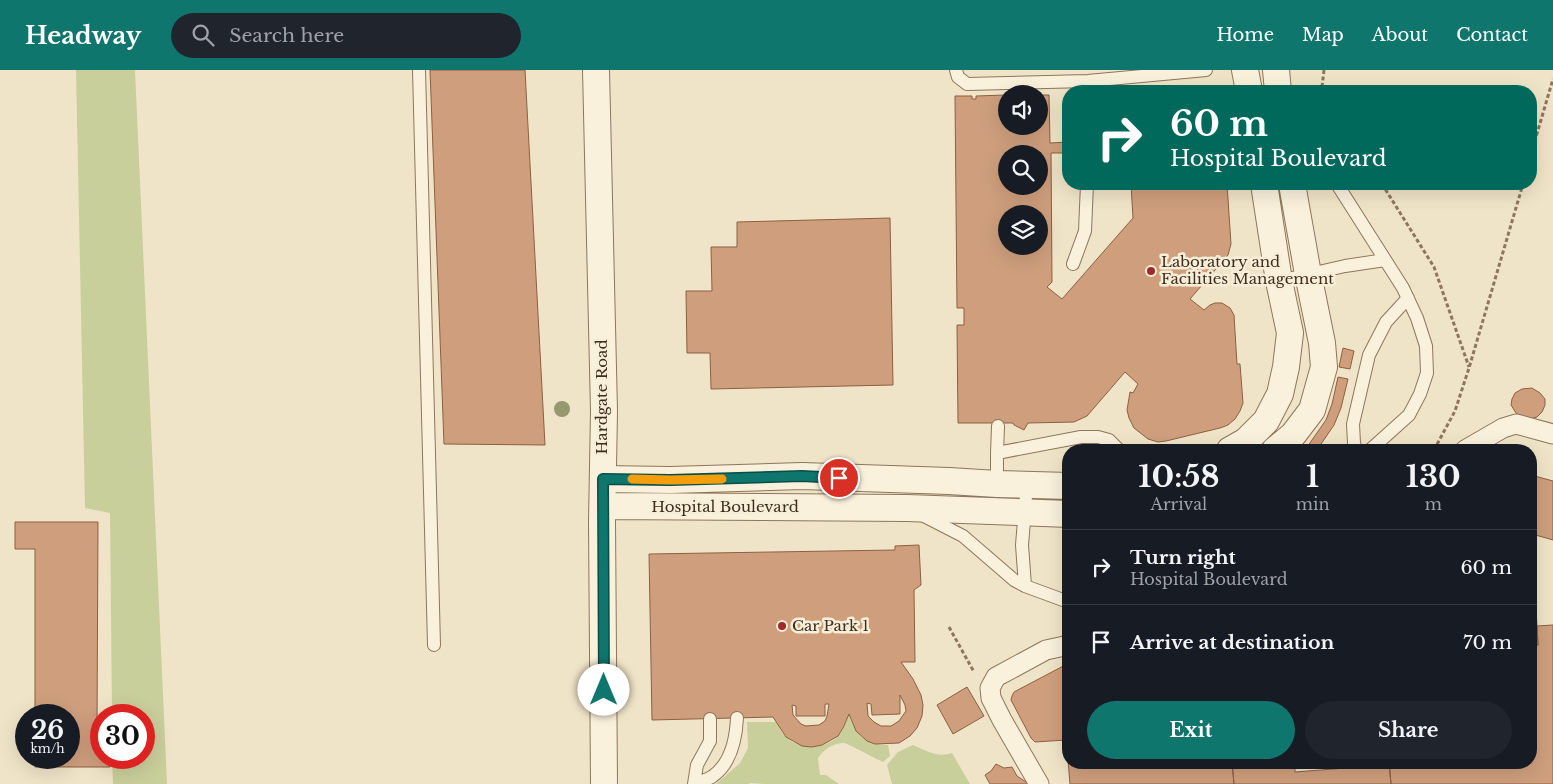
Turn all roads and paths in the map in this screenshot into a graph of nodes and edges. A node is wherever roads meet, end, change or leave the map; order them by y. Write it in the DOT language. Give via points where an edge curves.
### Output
graph roads {
  1 [pos="419,70"];
  2 [pos="596,70"];
  3 [pos="956,70"];
  4 [pos="1206,70"];
  5 [pos="1245,70"];
  6 [pos="1276,70"];
  7 [pos="1324,70"];
  8 [pos="1553,80"];
  9 [pos="1095,85"];
  10 [pos="1247,85"];
  11 [pos="1277,85"];
  12 [pos="1282,85"];
  13 [pos="1322,85"];
  14 [pos="1062,86"];
  15 [pos="1537,134"];
  16 [pos="1087,190"];
  17 [pos="1265,190"];
  18 [pos="1293,190"];
  19 [pos="1341,190"];
  20 [pos="1386,190"];
  21 [pos="1521,190"];
  22 [pos="1385,260"];
  23 [pos="1073,264"];
  24 [pos="1308,274"];
  25 [pos="1279,280"];
  26 [pos="1408,298"];
  27 [pos="1469,368"];
  28 [pos="998,426"];
  29 [pos="1553,434"];
  30 [pos="1113,444"];
  31 [pos="1241,444"];
  32 [pos="1282,444"];
  33 [pos="1354,444"];
  34 [pos="1377,444"];
  35 [pos="1437,444"];
  36 [pos="1475,444"];
  37 [pos="997,453"];
  38 [pos="603,479"];
  39 [pos="997,484"];
  40 [pos="1027,484"];
  41 [pos="1062,486"];
  42 [pos="602,506"];
  43 [pos="907,508"];
  44 [pos="1024,512"];
  45 [pos="1062,514"];
  46 [pos="1025,586"];
  47 [pos="1062,600"];
  48 [pos="949,627"];
  49 [pos="434,645"];
  50 [pos="1062,647"];
  51 [pos="990,688"];
  52 [pos="737,718"];
  53 [pos="710,719"];
  54 [pos="604,784"];
  55 [pos="694,784"];
  56 [pos="1039,784"];
  1 -- 49 [label="lane"];
  2 -- 38 [label="street, Hardgate Road"];
  3 -- 14 [label="lane" via="958,77 967,84"];
  4 -- 9 [label="lane"];
  5 -- 10 [label="street"];
  6 -- 11 [label="street"];
  6 -- 12 [label="lane"];
  7 -- 13 [label="path"];
  8 -- 15 [label="path"];
  16 -- 23 [label="lane" via="1085,231"];
  17 -- 25 [label="street"];
  18 -- 24 [label="street"];
  19 -- 22 [label="lane"];
  20 -- 27 [label="path" via="1434,268"];
  21 -- 27 [label="path"];
  22 -- 24 [label="lane"];
  22 -- 26 [label="lane"];
  24 -- 25 [label="lane"];
  24 -- 32 [label="street" via="1324,367 1312,410"];
  25 -- 31 [label="street" via="1290,334 1280,394 1266,420"];
  26 -- 33 [label="lane" via="1386,322 1369,355 1353,424"];
  26 -- 34 [label="lane" via="1426,346 1427,373 1409,416"];
  27 -- 35 [label="path" via="1455,411"];
  28 -- 37 [label="lane"];
  29 -- 36 [label="street" via="1516,424"];
  30 -- 37 [label="lane" via="1104,438 1081,437"];
  37 -- 39 [label="lane"];
  38 -- 39 [label="street, Hospital Boulevard" via="802,476"];
  38 -- 42 [label="street, Hardgate Road"];
  39 -- 40 [label="street, Hospital Boulevard"];
  40 -- 41 [label="street, Hospital Boulevard"];
  40 -- 44 [label="lane"];
  42 -- 43 [label="street, Hospital Boulevard"];
  42 -- 54 [label="street, Hardgate Road"];
  43 -- 44 [label="street, Hospital Boulevard"];
  43 -- 46 [label="lane, Hospital Boulevard" via="963,536"];
  44 -- 45 [label="street, Hospital Boulevard"];
  44 -- 46 [label="lane"];
  46 -- 47 [label="lane, Hospital Boulevard"];
  48 -- 51 [label="path" via="980,683"];
  50 -- 51 [label="street" via="1046,650 996,677"];
  51 -- 56 [label="street" via="991,698 1002,720"];
  52 -- 55 [label="lane" via="736,735 723,765 713,776"];
  53 -- 55 [label="lane" via="710,741 698,765"];
}
